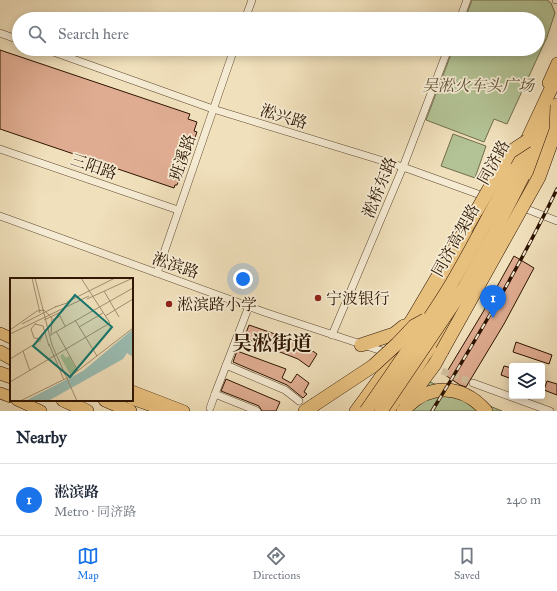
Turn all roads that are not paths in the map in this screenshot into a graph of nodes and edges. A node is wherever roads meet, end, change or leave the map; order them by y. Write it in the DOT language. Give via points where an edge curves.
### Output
graph roads {
  1 [pos="252,0"];
  2 [pos="467,0"];
  3 [pos="248,12"];
  4 [pos="463,12"];
  5 [pos="0,33"];
  6 [pos="12,37"];
  7 [pos="65,56"];
  8 [pos="232,56"];
  9 [pos="445,56"];
  10 [pos="557,63"];
  11 [pos="557,76"];
  12 [pos="557,105"];
  13 [pos="213,109"];
  14 [pos="557,125"];
  15 [pos="527,141"];
  16 [pos="0,149"];
  17 [pos="402,167"];
  18 [pos="491,198"];
  19 [pos="516,205"];
  20 [pos="178,210"];
  21 [pos="0,216"];
  22 [pos="557,221"];
  23 [pos="157,274"];
  24 [pos="249,306"];
  25 [pos="430,317"];
  26 [pos="412,320"];
  27 [pos="0,333"];
  28 [pos="332,335"];
  29 [pos="10,338"];
  30 [pos="361,345"];
  31 [pos="0,352"];
  32 [pos="0,357"];
  33 [pos="10,358"];
  34 [pos="10,359"];
  35 [pos="389,359"];
  36 [pos="434,363"];
  37 [pos="226,365"];
  38 [pos="473,383"];
  39 [pos="133,391"];
  40 [pos="0,393"];
  41 [pos="215,394"];
  42 [pos="10,398"];
  43 [pos="133,398"];
  44 [pos="19,401"];
  45 [pos="107,401"];
  46 [pos="71,405"];
  47 [pos="302,406"];
  48 [pos="210,408"];
  49 [pos="41,411"];
  50 [pos="88,411"];
  51 [pos="130,411"];
  52 [pos="169,411"];
  53 [pos="184,411"];
  54 [pos="257,411"];
  55 [pos="346,411"];
  56 [pos="355,411"];
  57 [pos="366,411"];
  58 [pos="381,411"];
  59 [pos="389,411"];
  60 [pos="401,411"];
  61 [pos="486,411"];
  62 [pos="550,411"];
  1 -- 3 [label="street"];
  2 -- 4 [label="street"];
  5 -- 6 [label="street"];
  7 -- 13 [label="street, 淞兴路"];
  8 -- 13 [label="street, 班溪路"];
  9 -- 17 [label="street, 淞桥东路"];
  10 -- 18 [label="main road, 同济路" via="528,129"];
  11 -- 15 [label="highway, 同济高架路"];
  12 -- 36 [label="highway, bridge" via="556,130 539,177"];
  12 -- 58 [label="highway, 同济高架路, bridge" via="464,288"];
  13 -- 17 [label="street, 淞兴路"];
  13 -- 20 [label="street, 班溪路"];
  14 -- 19 [label="main road"];
  15 -- 25 [label="highway, 同济高架路, bridge" via="485,224"];
  15 -- 26 [label="highway, bridge" via="510,152"];
  16 -- 20 [label="street, 三阳路"];
  17 -- 18 [label="street, 淞兴路"];
  17 -- 28 [label="street, 淞桥东路"];
  18 -- 19 [label="street, 淞兴路"];
  18 -- 35 [label="main road, 同济路" via="433,298"];
  19 -- 22 [label="street, 淞兴路"];
  19 -- 36 [label="main road"];
  20 -- 23 [label="street, 班溪路"];
  21 -- 23 [label="street, 淞滨路"];
  23 -- 24 [label="street, 淞滨路"];
  24 -- 28 [label="street, 淞滨路"];
  24 -- 37 [label="street"];
  25 -- 47 [label="highway, bridge" via="414,326 373,366 334,393"];
  25 -- 57 [label="highway, 同济高架路, bridge"];
  26 -- 30 [label="highway" via="394,334"];
  26 -- 35 [label="highway"];
  27 -- 29 [label="main road"];
  28 -- 30 [label="street, 淞滨路"];
  30 -- 35 [label="street, 淞滨路"];
  31 -- 33 [label="highway"];
  32 -- 34 [label="highway"];
  35 -- 55 [label="main road, 同济路"];
  35 -- 56 [label="main road, 同济路"];
  36 -- 59 [label="main road" via="414,375"];
  36 -- 60 [label="highway"];
  37 -- 41 [label="street"];
  37 -- 47 [label="street" via="285,390"];
  38 -- 62 [label="street"];
  39 -- 53 [label="main road"];
  40 -- 42 [label="main road"];
  41 -- 48 [label="street"];
  41 -- 54 [label="street"];
  43 -- 52 [label="highway"];
  44 -- 49 [label="main road"];
  45 -- 51 [label="highway"];
  46 -- 50 [label="highway"];
  60 -- 61 [label="highway" via="418,398 438,390 457,391 467,395"];
}
